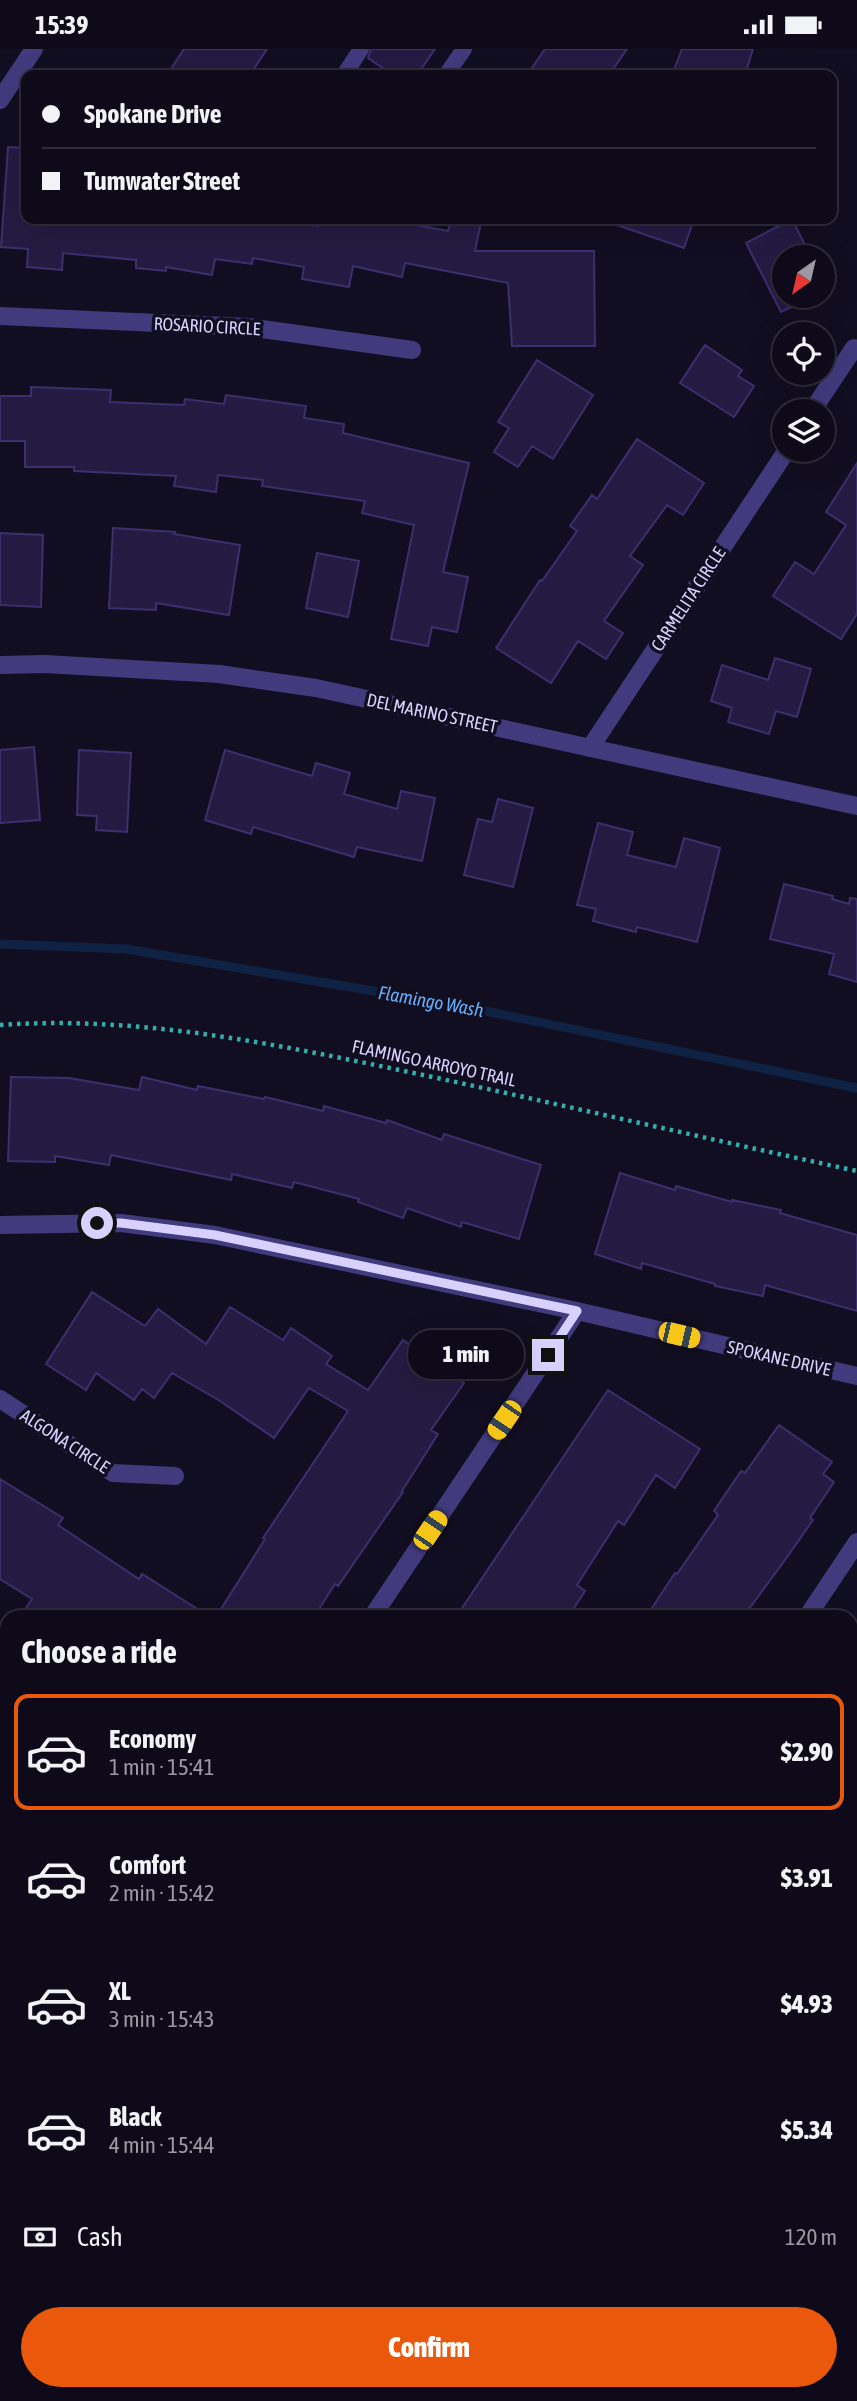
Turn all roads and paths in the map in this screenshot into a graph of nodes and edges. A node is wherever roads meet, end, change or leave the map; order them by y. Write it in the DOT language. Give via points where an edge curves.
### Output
graph roads {
  1 [pos="34,49"];
  2 [pos="361,49"];
  3 [pos="464,49"];
  4 [pos="347,70"];
  5 [pos="449,70"];
  6 [pos="0,100"];
  7 [pos="0,316"];
  8 [pos="854,348"];
  9 [pos="412,349"];
  10 [pos="820,399"];
  11 [pos="779,462"];
  12 [pos="0,665"];
  13 [pos="590,748"];
  14 [pos="857,806"];
  15 [pos="0,1025"];
  16 [pos="857,1171"];
  17 [pos="0,1225"];
  18 [pos="577,1311"];
  19 [pos="857,1376"];
  20 [pos="0,1399"];
  21 [pos="175,1476"];
  22 [pos="857,1542"];
  23 [pos="377,1610"];
  24 [pos="812,1610"];
  1 -- 6 [label="street"];
  2 -- 4 [label="lane"];
  3 -- 5 [label="lane"];
  7 -- 9 [label="street, ROSARIO CIRCLE" via="248,327"];
  8 -- 10 [label="street"];
  11 -- 13 [label="street, CARMELITA CIRCLE"];
  12 -- 13 [label="street, DEL MARINO STREET" via="244,677 316,688"];
  13 -- 14 [label="street, DEL MARINO STREET"];
  15 -- 16 [label="path, FLAMINGO ARROYO TRAIL" via="45,1022 246,1039"];
  17 -- 18 [label="street, SPOKANE DRIVE" via="121,1223 215,1235"];
  18 -- 19 [label="street, SPOKANE DRIVE"];
  18 -- 23 [label="street"];
  20 -- 21 [label="street, ALGONA CIRCLE" via="113,1472"];
  22 -- 24 [label="street"];
}
